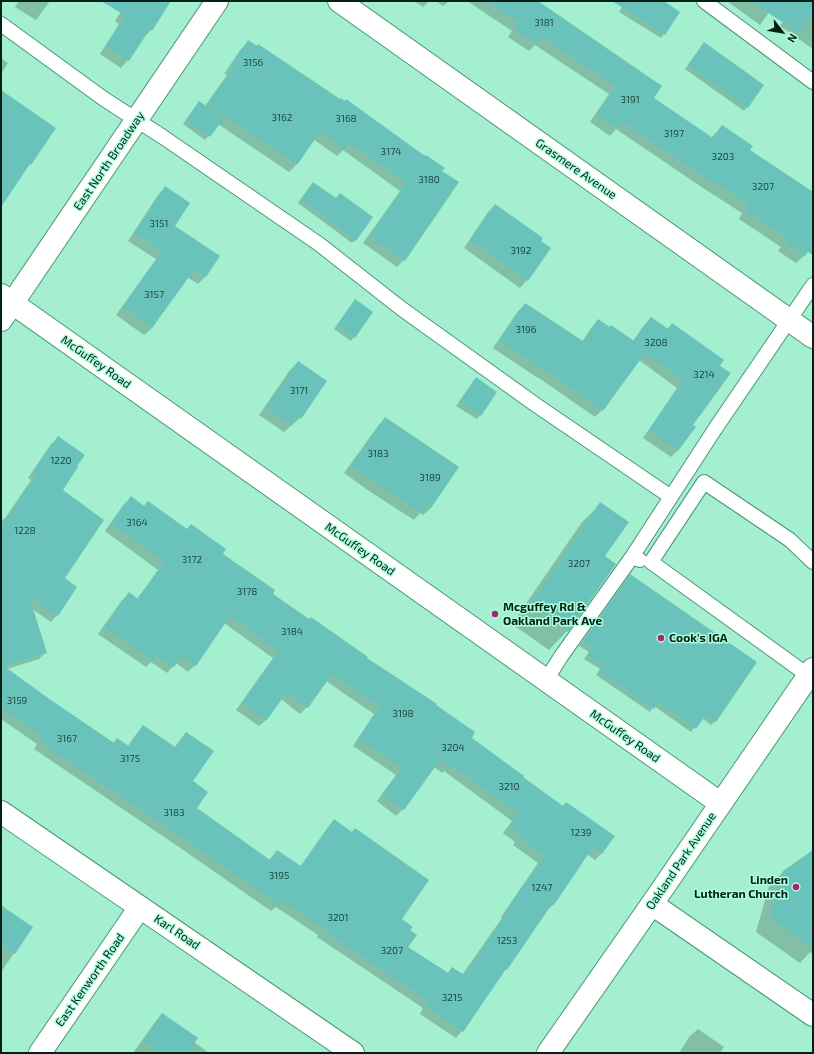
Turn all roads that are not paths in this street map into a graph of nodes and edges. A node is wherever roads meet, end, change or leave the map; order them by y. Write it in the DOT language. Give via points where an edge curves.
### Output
graph roads {
  1 [pos="217,1"];
  2 [pos="339,1"];
  3 [pos="704,1"];
  4 [pos="1,24"];
  5 [pos="813,82"];
  6 [pos="136,120"];
  7 [pos="813,285"];
  8 [pos="5,306"];
  9 [pos="789,320"];
  10 [pos="813,337"];
  11 [pos="671,497"];
  12 [pos="632,557"];
  13 [pos="650,562"];
  14 [pos="813,562"];
  15 [pos="811,672"];
  16 [pos="546,680"];
  17 [pos="720,803"];
  18 [pos="1,812"];
  19 [pos="652,904"];
  20 [pos="140,907"];
  21 [pos="813,1015"];
  22 [pos="40,1053"];
  23 [pos="353,1053"];
  24 [pos="548,1053"];
  1 -- 6 [label="street, East North Broadway"];
  2 -- 9 [label="street, Grasmere Avenue"];
  3 -- 5 [label="lane"];
  4 -- 6 [label="lane"];
  6 -- 8 [label="street, East North Broadway"];
  6 -- 11 [label="lane" via="319,244 402,309"];
  7 -- 9 [label="lane"];
  8 -- 16 [label="street, McGuffey Road"];
  9 -- 10 [label="street, Grasmere Avenue"];
  9 -- 11 [label="lane"];
  11 -- 12 [label="lane"];
  12 -- 13 [label="lane"];
  12 -- 16 [label="lane"];
  13 -- 14 [label="lane" via="704,482 790,540"];
  13 -- 15 [label="lane"];
  15 -- 17 [label="street, Oakland Park Avenue"];
  16 -- 17 [label="street, McGuffey Road"];
  17 -- 19 [label="street, Oakland Park Avenue"];
  18 -- 20 [label="street, Karl Road"];
  19 -- 21 [label="street"];
  19 -- 24 [label="street, Oakland Park Avenue"];
  20 -- 22 [label="street, East Kenworth Road"];
  20 -- 23 [label="street, Karl Road"];
}
